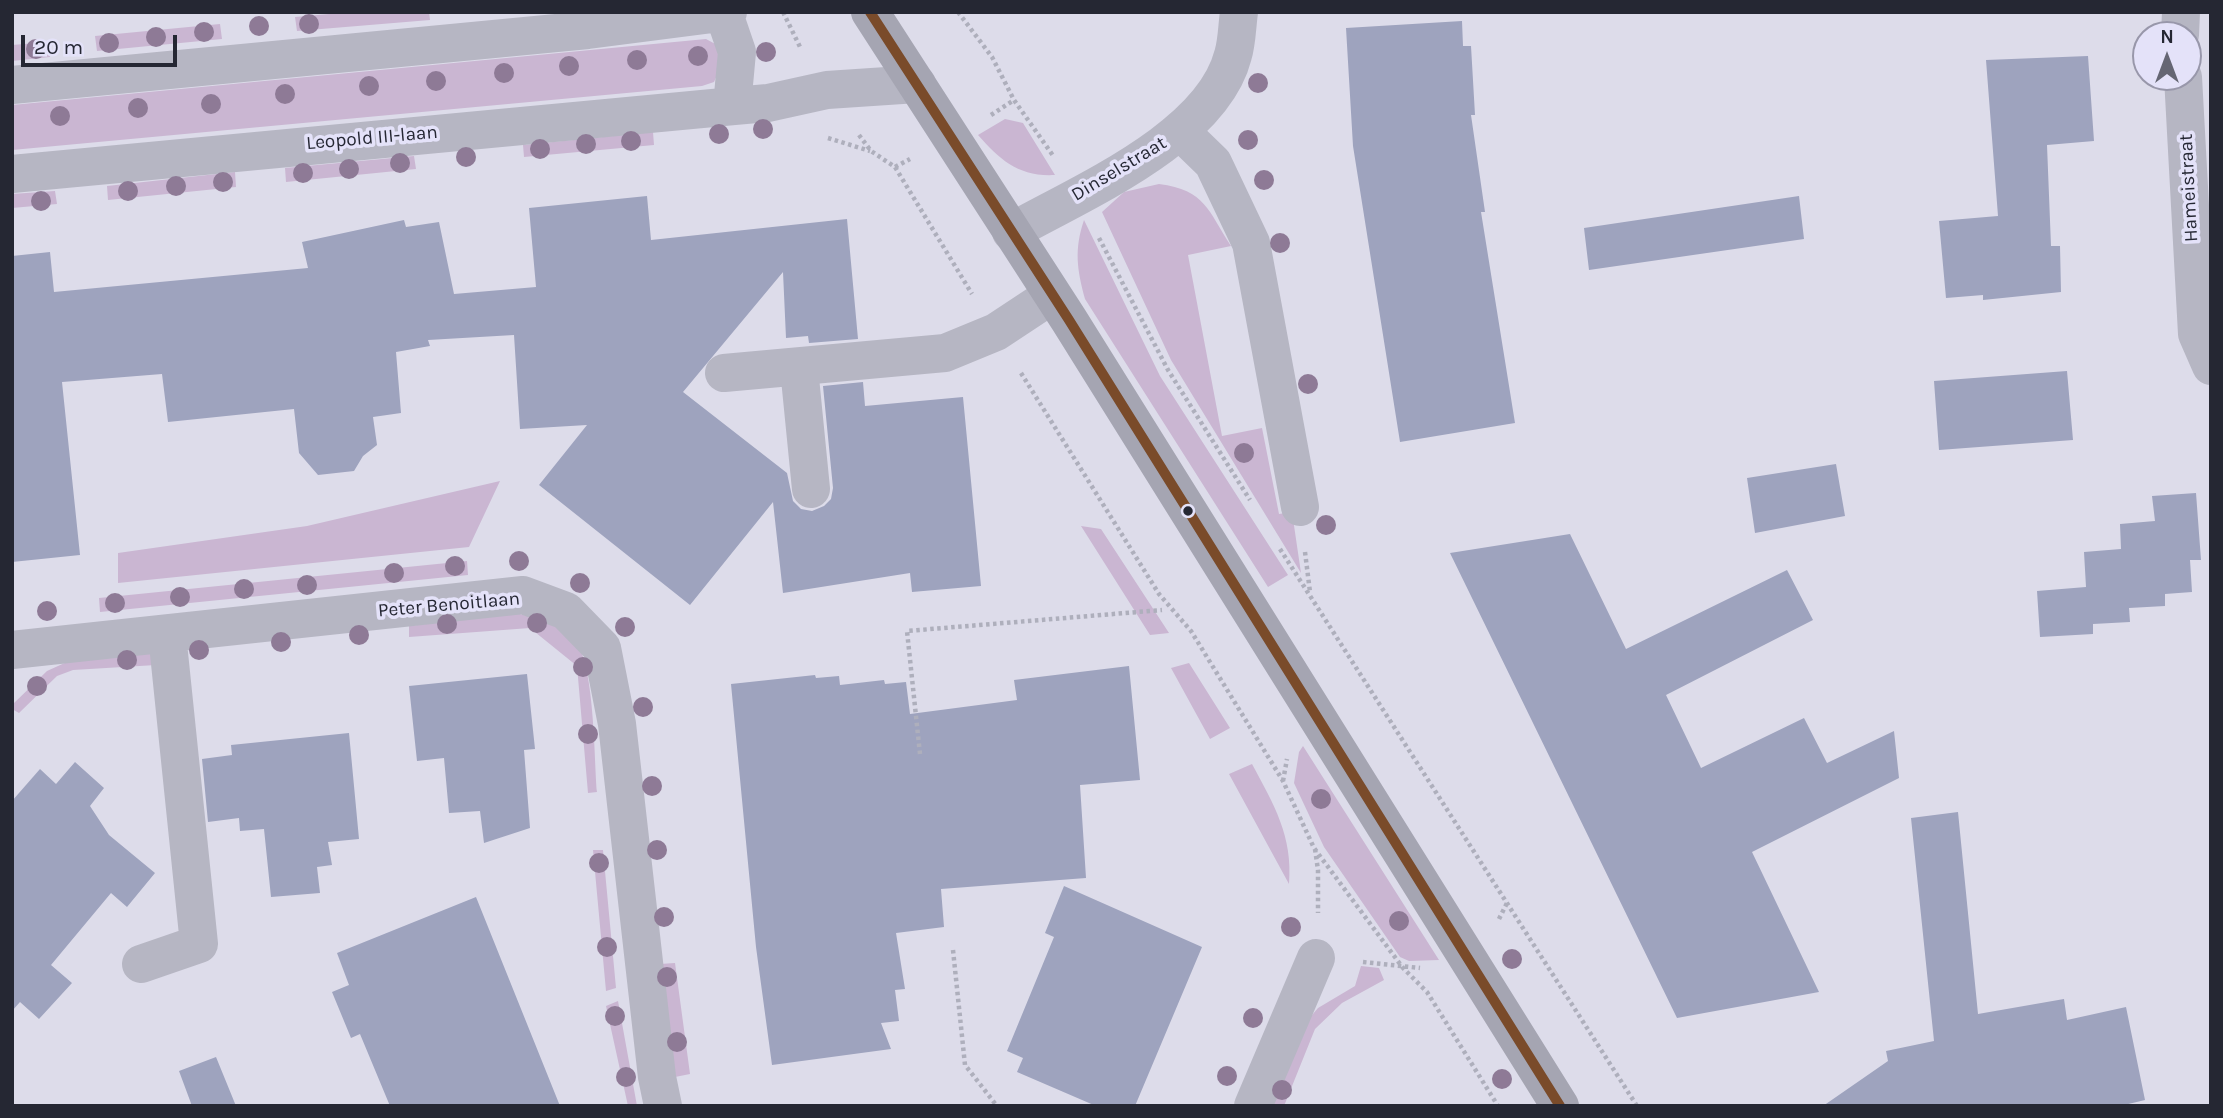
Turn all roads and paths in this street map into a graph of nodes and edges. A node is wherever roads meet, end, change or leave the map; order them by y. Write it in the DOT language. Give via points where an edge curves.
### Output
graph roads {
  1 [pos="870,12"];
  2 [pos="958,12"];
  3 [pos="1239,12"];
  4 [pos="726,13"];
  5 [pos="917,84"];
  6 [pos="12,85"];
  7 [pos="827,90"];
  8 [pos="2192,91"];
  9 [pos="732,106"];
  10 [pos="1180,131"];
  11 [pos="1057,162"];
  12 [pos="12,174"];
  13 [pos="1095,230"];
  14 [pos="1011,232"];
  15 [pos="1052,295"];
  16 [pos="996,332"];
  17 [pos="2211,366"];
  18 [pos="799,368"];
  19 [pos="724,373"];
  20 [pos="811,489"];
  21 [pos="1300,507"];
  22 [pos="1257,512"];
  23 [pos="1279,547"];
  24 [pos="1162,610"];
  25 [pos="167,634"];
  26 [pos="18,656"];
  27 [pos="920,754"];
  28 [pos="1314,848"];
  29 [pos="1319,902"];
  30 [pos="953,950"];
  31 [pos="1315,958"];
  32 [pos="1362,962"];
  33 [pos="141,964"];
  34 [pos="1403,968"];
  35 [pos="1425,968"];
  36 [pos="663,1106"];
  37 [pos="997,1106"];
  38 [pos="1253,1106"];
  39 [pos="1497,1106"];
  40 [pos="1560,1106"];
  41 [pos="1637,1106"];
  1 -- 5 [label="main road"];
  2 -- 11 [label="path" via="992,57 1014,100"];
  3 -- 10 [label="street, Dinselstraat" via="1233,56 1215,93"];
  4 -- 6 [label="street"];
  4 -- 9 [label="street" via="737,52"];
  5 -- 7 [label="street, Leopold III-laan"];
  5 -- 14 [label="main road"];
  7 -- 9 [label="street, Leopold III-laan"];
  7 -- 16 [label="path" via="871,151 895,167"];
  8 -- 17 [label="street, Hameistraat" via="2197,334"];
  9 -- 12 [label="street, Leopold III-laan"];
  10 -- 14 [label="street, Dinselstraat" via="1133,165"];
  10 -- 21 [label="street" via="1213,163 1251,243"];
  13 -- 22 [label="path" via="1168,370"];
  14 -- 15 [label="main road"];
  15 -- 16 [label="street"];
  15 -- 40 [label="main road"];
  16 -- 18 [label="street" via="945,353"];
  16 -- 28 [label="path" via="1159,594 1191,631 1283,781"];
  18 -- 19 [label="street"];
  18 -- 20 [label="street"];
  23 -- 41 [label="path"];
  24 -- 27 [label="path" via="907,631"];
  25 -- 26 [label="street, Peter Benoitlaan"];
  25 -- 33 [label="street" via="199,944"];
  25 -- 36 [label="street, Peter Benoitlaan" via="523,595 566,611 602,648 617,724"];
  28 -- 29 [label="path"];
  28 -- 34 [label="path"];
  30 -- 37 [label="path" via="965,1065"];
  31 -- 38 [label="street"];
  32 -- 34 [label="path"];
  34 -- 35 [label="path"];
  34 -- 39 [label="path" via="1427,992"];
}
